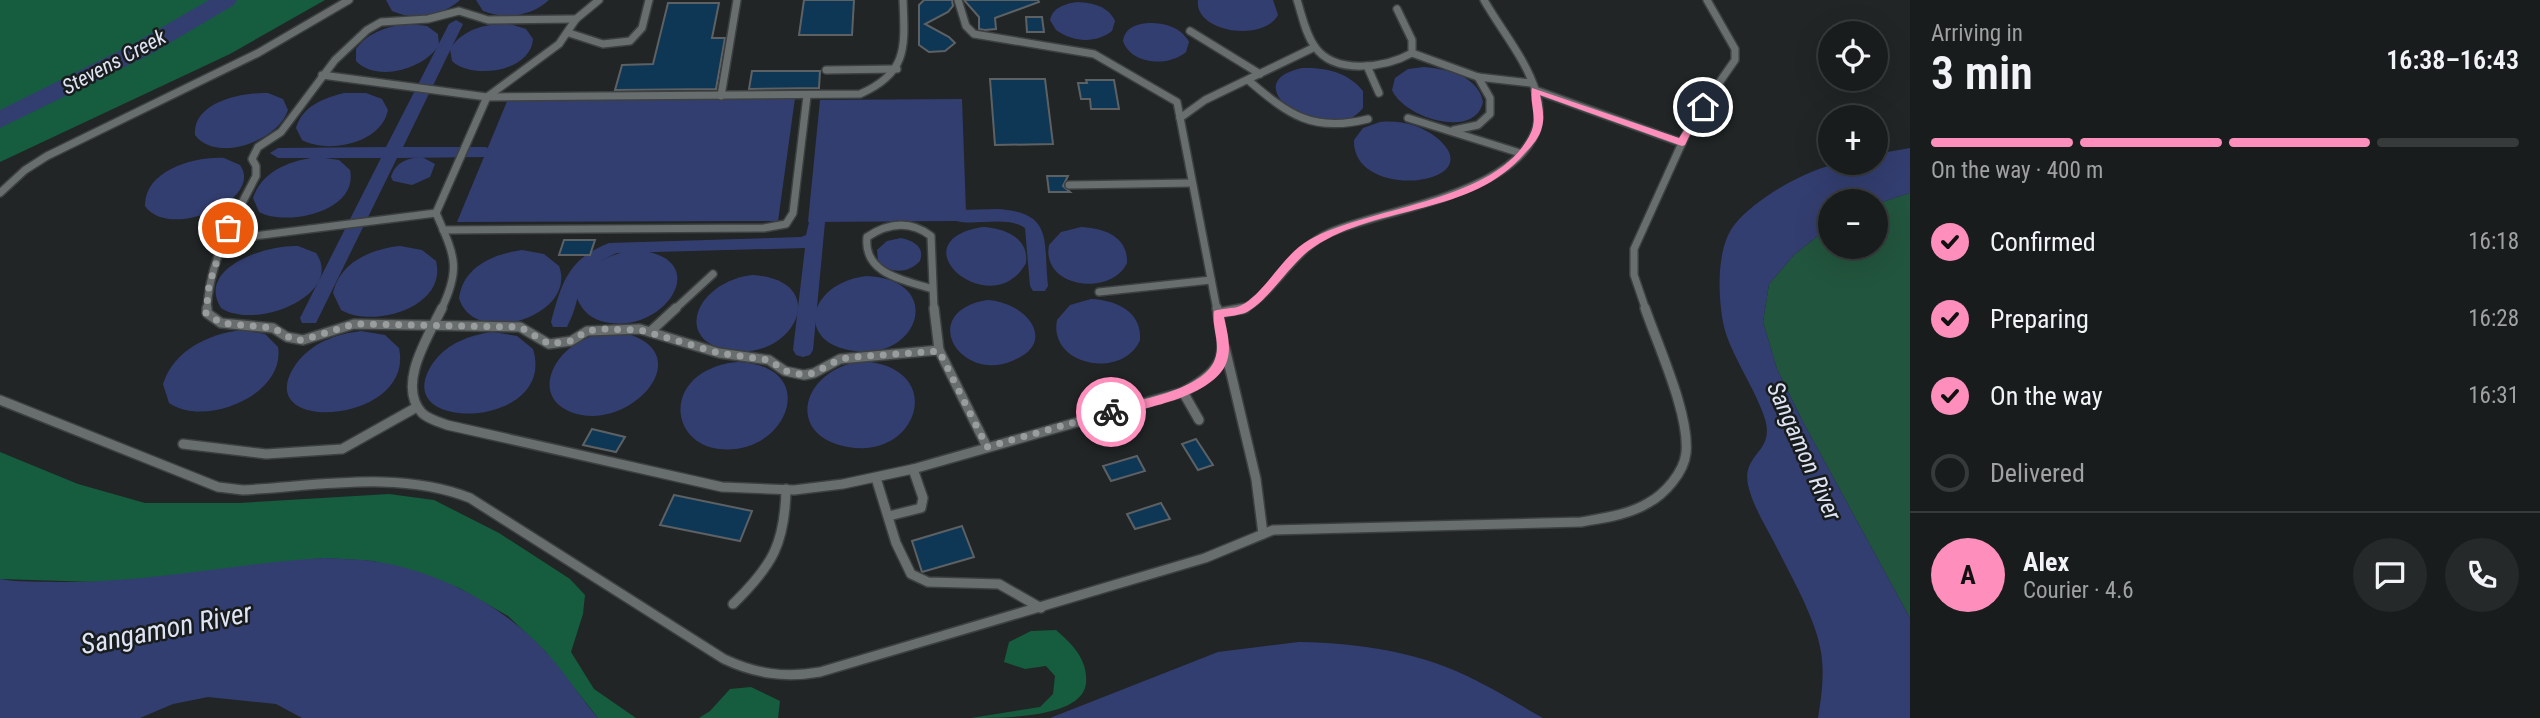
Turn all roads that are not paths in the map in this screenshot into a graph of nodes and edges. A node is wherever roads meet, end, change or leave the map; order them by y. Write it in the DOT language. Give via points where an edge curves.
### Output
graph roads {
  1 [pos="349,0"];
  2 [pos="599,0"];
  3 [pos="649,0"];
  4 [pos="737,0"];
  5 [pos="903,0"];
  6 [pos="958,0"];
  7 [pos="1297,0"];
  8 [pos="1484,0"];
  9 [pos="1707,0"];
  10 [pos="1396,9"];
  11 [pos="576,19"];
  12 [pos="1190,30"];
  13 [pos="569,33"];
  14 [pos="1315,47"];
  15 [pos="1412,53"];
  16 [pos="1367,66"];
  17 [pos="897,69"];
  18 [pos="826,70"];
  19 [pos="1260,74"];
  20 [pos="322,75"];
  21 [pos="1478,77"];
  22 [pos="1248,80"];
  23 [pos="1533,87"];
  24 [pos="1379,93"];
  25 [pos="721,96"];
  26 [pos="807,96"];
  27 [pos="487,97"];
  28 [pos="1180,118"];
  29 [pos="1408,118"];
  30 [pos="1368,119"];
  31 [pos="1447,130"];
  32 [pos="1682,143"];
  33 [pos="1520,153"];
  34 [pos="1192,183"];
  35 [pos="1069,185"];
  36 [pos="0,194"];
  37 [pos="436,213"];
  38 [pos="443,230"];
  39 [pos="223,240"];
  40 [pos="713,274"];
  41 [pos="1211,280"];
  42 [pos="932,289"];
  43 [pos="1099,292"];
  44 [pos="1218,313"];
  45 [pos="433,325"];
  46 [pos="650,332"];
  47 [pos="1224,346"];
  48 [pos="939,351"];
  49 [pos="1183,392"];
  50 [pos="0,400"];
  51 [pos="417,407"];
  52 [pos="1199,420"];
  53 [pos="184,444"];
  54 [pos="987,447"];
  55 [pos="913,469"];
  56 [pos="876,478"];
  57 [pos="786,489"];
  58 [pos="889,516"];
  59 [pos="1263,534"];
  60 [pos="733,604"];
  61 [pos="1041,608"];
  1 -- 36 [label="lane" via="258,53 47,156"];
  2 -- 11 [label="lane"];
  3 -- 13 [label="lane" via="642,28 625,43 599,44"];
  4 -- 25 [label="lane"];
  5 -- 17 [label="lane" via="904,48"];
  6 -- 28 [label="lane" via="966,26 974,34 1094,54 1172,97"];
  7 -- 14 [label="lane"];
  8 -- 23 [label="lane"];
  9 -- 32 [label="lane" via="1732,42 1735,60"];
  10 -- 15 [label="lane" via="1412,40"];
  11 -- 13 [label="lane"];
  11 -- 20 [label="lane" via="488,20 459,11 428,19 387,21 367,30"];
  12 -- 19 [label="lane"];
  13 -- 27 [label="lane"];
  14 -- 16 [label="lane" via="1335,60"];
  14 -- 19 [label="lane"];
  15 -- 16 [label="lane" via="1389,64"];
  15 -- 21 [label="lane"];
  16 -- 24 [label="lane"];
  17 -- 18 [label="lane"];
  17 -- 26 [label="lane" via="876,88 860,94"];
  19 -- 22 [label="lane"];
  20 -- 27 [label="lane"];
  20 -- 39 [label="lane" via="281,132 254,151 256,176"];
  21 -- 23 [label="lane"];
  21 -- 31 [label="lane" via="1492,100 1491,116 1475,126"];
  22 -- 28 [label="lane" via="1205,100"];
  22 -- 30 [label="lane" via="1283,111 1304,122 1332,126"];
  23 -- 32 [label="lane"];
  23 -- 33 [label="lane" via="1538,128"];
  25 -- 26 [label="lane"];
  25 -- 27 [label="lane"];
  26 -- 38 [label="lane" via="793,213 786,224 764,228"];
  27 -- 37 [label="lane"];
  28 -- 34 [label="lane"];
  29 -- 31 [label="lane"];
  31 -- 33 [label="lane"];
  32 -- 59 [label="lane" via="1634,248 1634,275 1683,417 1686,454 1674,481 1648,503 1581,522 1294,528"];
  33 -- 44 [label="lane" via="1469,191 1329,233 1294,257 1243,310"];
  34 -- 35 [label="lane"];
  34 -- 41 [label="lane"];
  37 -- 38 [label="lane"];
  37 -- 39 [label="lane"];
  38 -- 45 [label="lane" via="455,264 453,282"];
  39 -- 45 [label="lane" via="206,302 206,313 221,323 273,328 294,340 354,324"];
  40 -- 46 [label="lane"];
  41 -- 43 [label="lane"];
  41 -- 44 [label="lane"];
  42 -- 42 [label="lane" via="933,248 931,236 923,229 886,226 867,237 865,246 872,264"];
  42 -- 48 [label="lane"];
  44 -- 47 [label="lane"];
  45 -- 46 [label="lane" via="520,327 549,344 615,327"];
  45 -- 51 [label="lane" via="414,376"];
  46 -- 48 [label="lane" via="719,353 769,360 785,371 804,375 840,359"];
  47 -- 49 [label="lane" via="1220,364 1207,379"];
  47 -- 59 [label="lane" via="1251,453"];
  48 -- 54 [label="lane"];
  49 -- 52 [label="lane"];
  49 -- 54 [label="lane"];
  50 -- 61 [label="lane" via="218,487 243,490 402,481 443,487 470,498 724,659 766,676 820,672"];
  51 -- 53 [label="lane" via="342,449 266,454"];
  51 -- 57 [label="lane" via="447,425 722,487"];
  54 -- 55 [label="lane"];
  55 -- 56 [label="lane"];
  55 -- 58 [label="lane" via="923,498 921,508"];
  56 -- 57 [label="lane"];
  56 -- 58 [label="lane"];
  57 -- 60 [label="lane" via="781,545 772,562"];
  58 -- 61 [label="lane" via="905,566 918,581 982,580 999,584"];
  59 -- 61 [label="lane" via="1205,558"];
}
